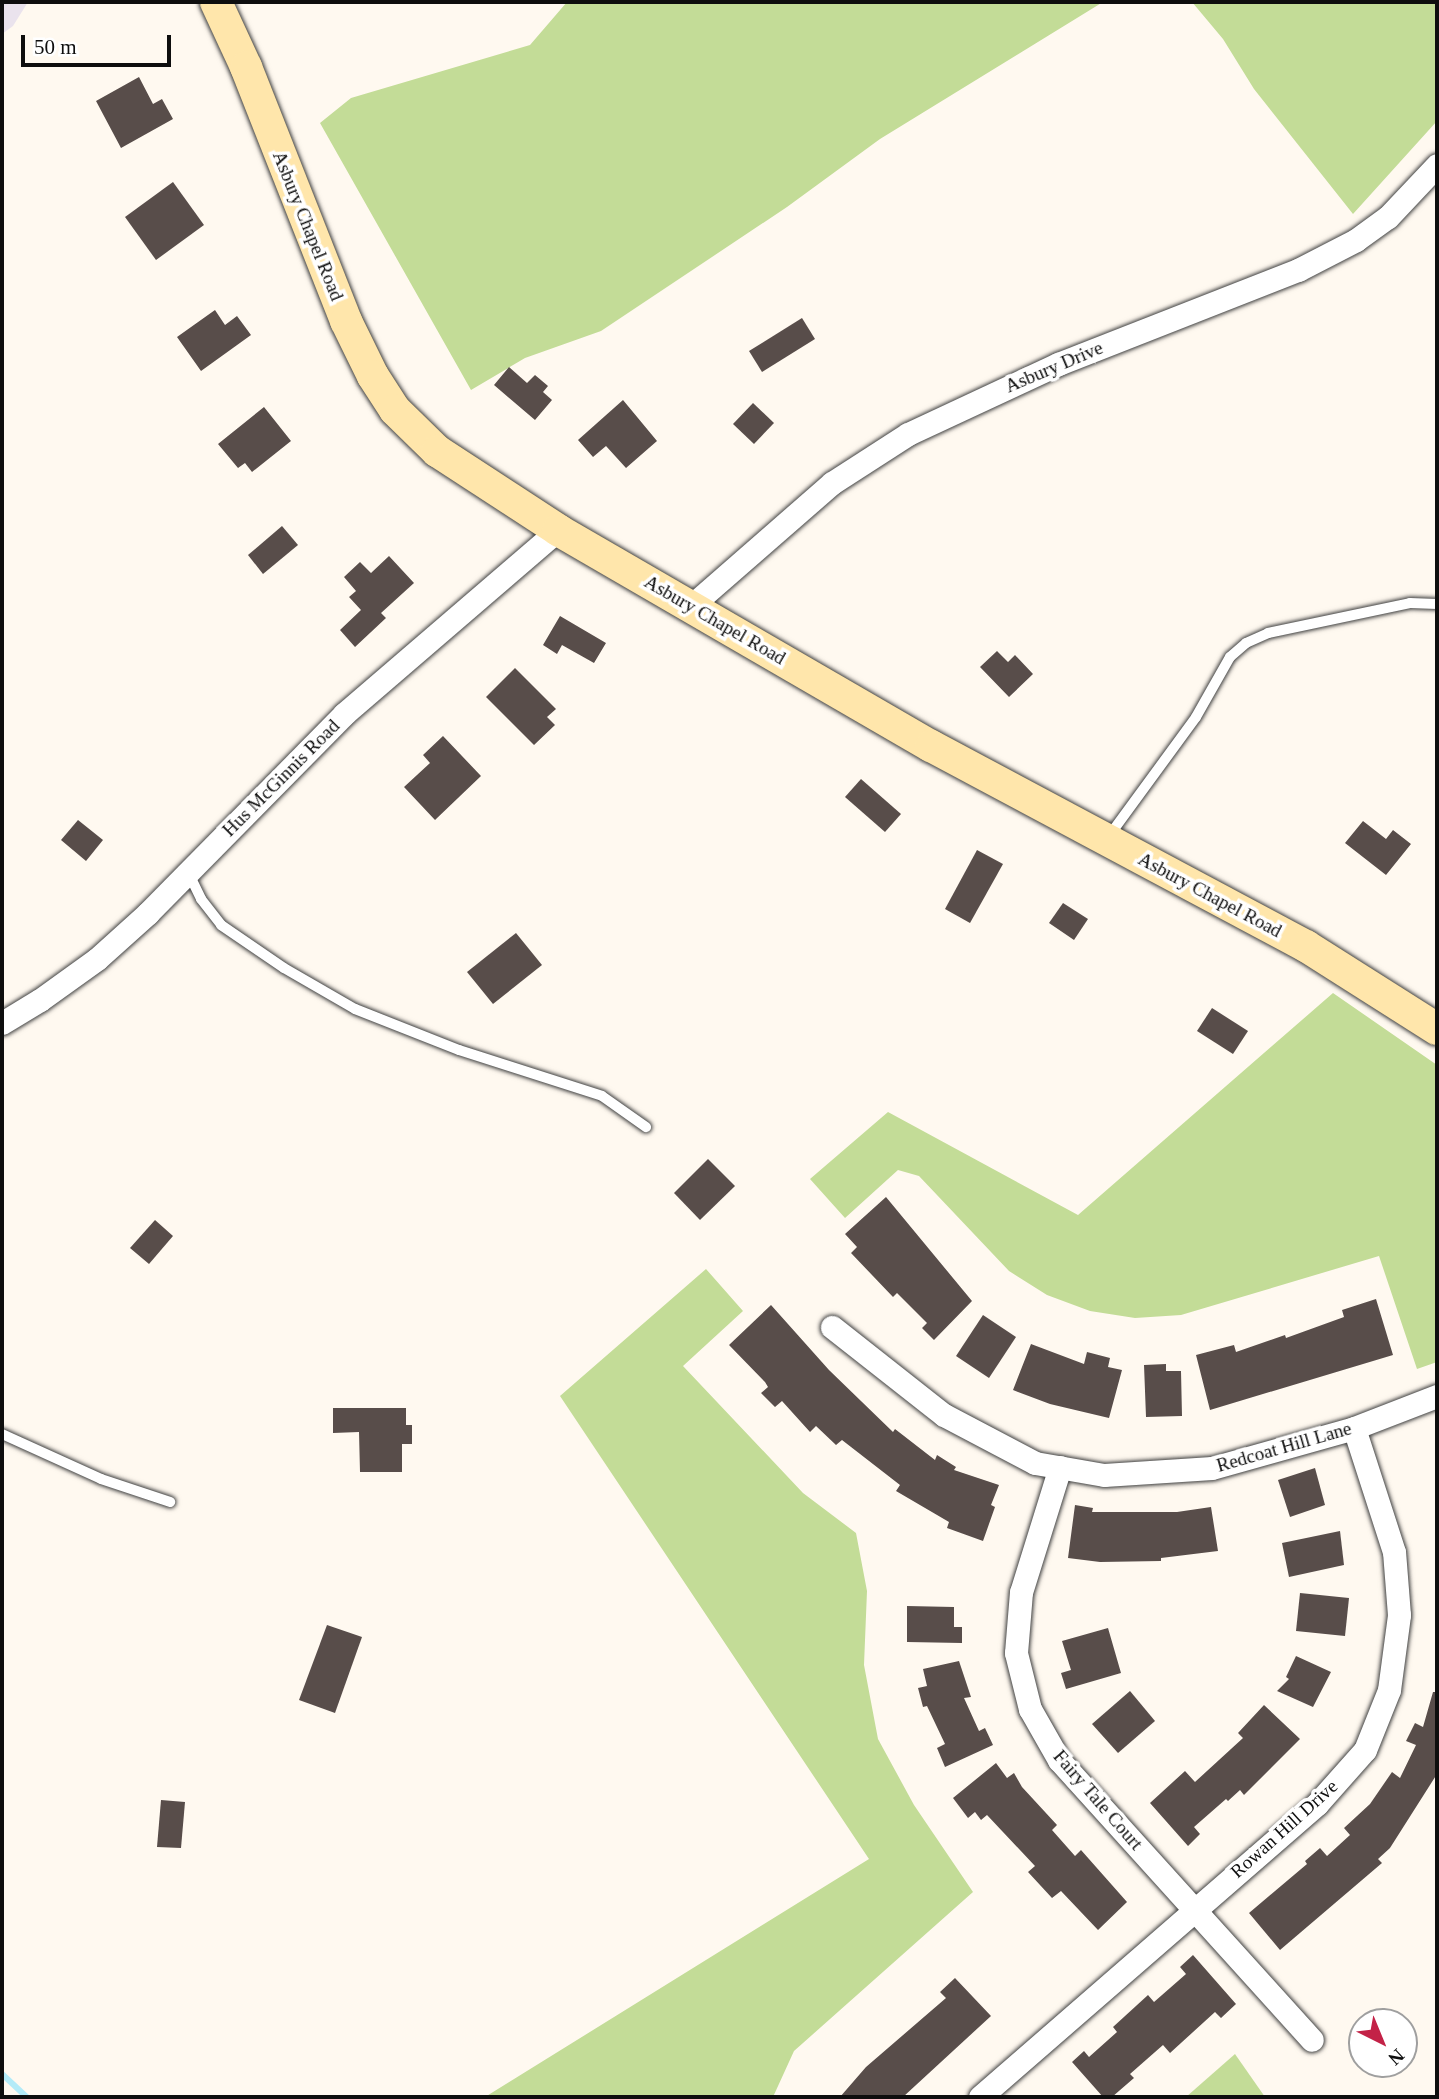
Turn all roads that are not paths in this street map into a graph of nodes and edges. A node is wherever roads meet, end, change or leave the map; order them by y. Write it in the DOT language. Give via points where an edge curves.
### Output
graph roads {
  1 [pos="216,2"];
  2 [pos="1437,165"];
  3 [pos="558,530"];
  4 [pos="1437,604"];
  5 [pos="691,606"];
  6 [pos="1105,841"];
  7 [pos="188,872"];
  8 [pos="2,1023"];
  9 [pos="1437,1029"];
  10 [pos="646,1127"];
  11 [pos="832,1327"];
  12 [pos="1437,1396"];
  13 [pos="1354,1428"];
  14 [pos="2,1434"];
  15 [pos="1060,1467"];
  16 [pos="170,1502"];
  17 [pos="1194,1908"];
  18 [pos="1312,2040"];
  19 [pos="980,2097"];
  1 -- 3 [label="main road, Asbury Chapel Road" via="346,321 392,406 437,451"];
  2 -- 5 [label="street, Asbury Drive" via="1388,217 1356,240 1298,270 1058,364 908,434 832,483"];
  3 -- 5 [label="main road, Asbury Chapel Road"];
  3 -- 7 [label="street, Hus McGinnis Road" via="344,714"];
  4 -- 6 [label="lane" via="1410,603 1268,633 1246,643 1230,656 1196,717"];
  5 -- 6 [label="main road, Asbury Chapel Road"];
  6 -- 9 [label="main road, Asbury Chapel Road" via="1306,946"];
  7 -- 8 [label="street, Hus McGinnis Road" via="97,959"];
  7 -- 10 [label="lane" via="221,925 355,1009 459,1050 602,1096"];
  11 -- 15 [label="street, Redcoat Hill Lane" via="944,1415 1035,1463"];
  12 -- 13 [label="street, Redcoat Hill Lane"];
  13 -- 15 [label="street, Redcoat Hill Lane" via="1212,1468 1104,1475"];
  13 -- 17 [label="street, Rowan Hill Drive" via="1394,1552 1399,1615 1389,1690 1365,1750 1317,1804"];
  14 -- 16 [label="lane" via="101,1479"];
  15 -- 17 [label="street, Fairy Tale Court" via="1021,1592 1016,1653 1030,1709 1059,1760"];
  17 -- 18 [label="street, Fairy Tale Court"];
  17 -- 19 [label="street, Rowan Hill Drive"];
}
